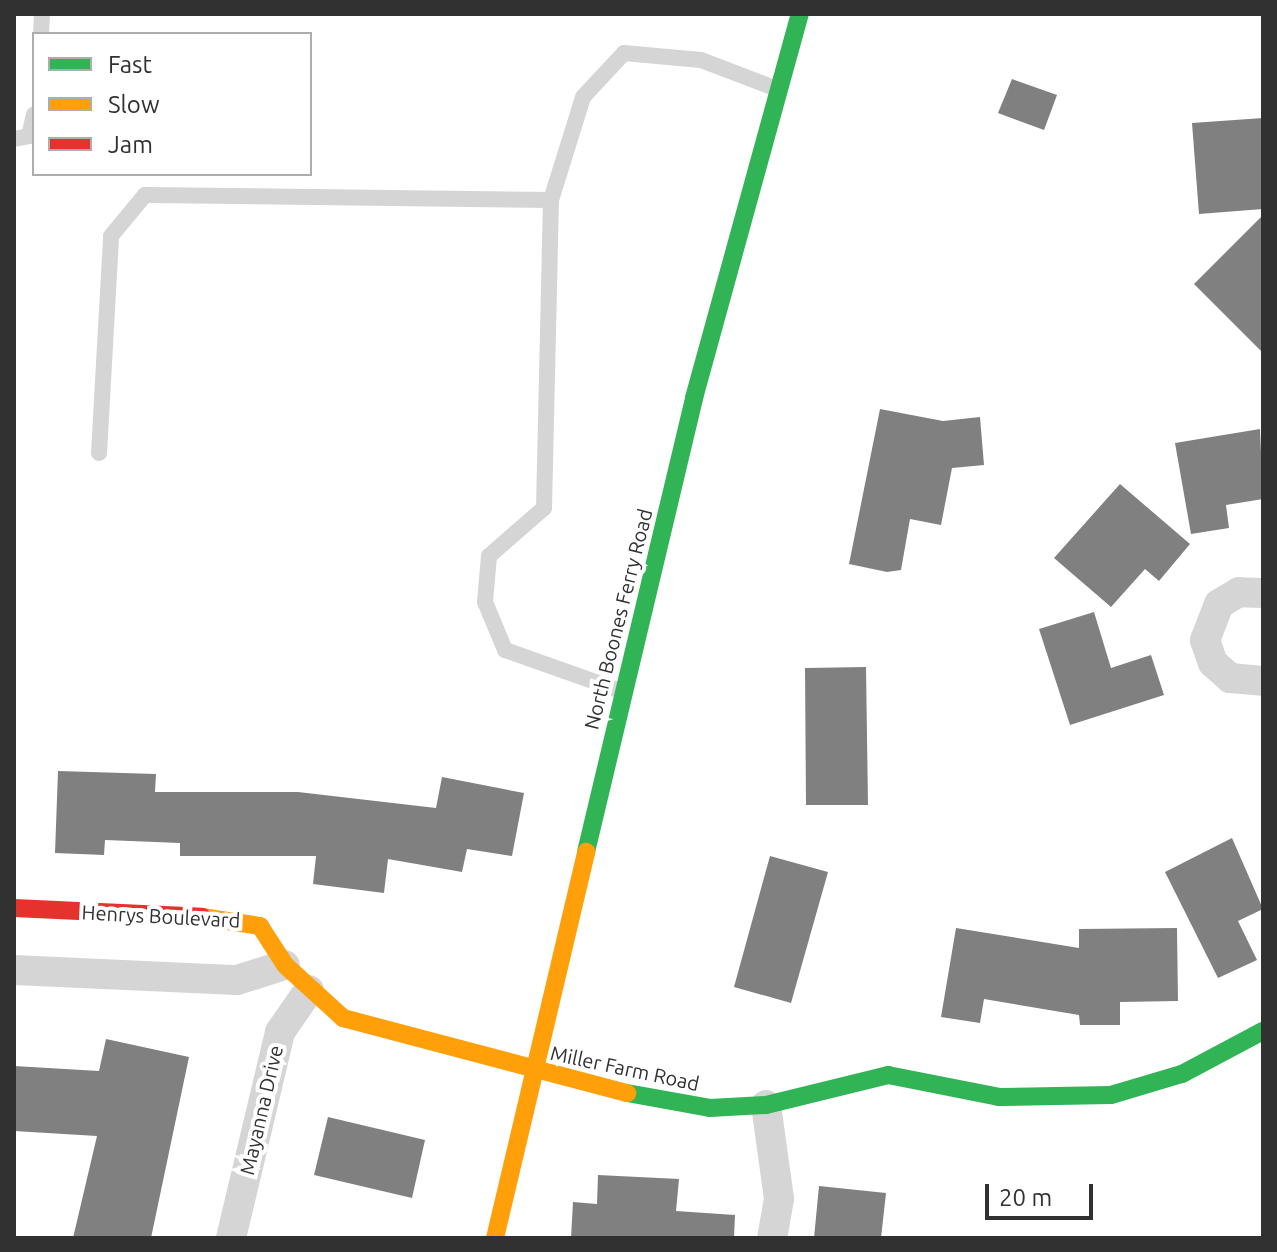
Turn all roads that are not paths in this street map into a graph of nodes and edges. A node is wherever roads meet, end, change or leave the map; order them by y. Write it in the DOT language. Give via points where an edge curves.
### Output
graph roads {
  1 [pos="800,14"];
  2 [pos="779,90"];
  3 [pos="32,123"];
  4 [pos="14,139"];
  5 [pos="551,200"];
  6 [pos="99,453"];
  7 [pos="1263,593"];
  8 [pos="1263,681"];
  9 [pos="623,692"];
  10 [pos="14,908"];
  11 [pos="285,965"];
  12 [pos="14,970"];
  13 [pos="309,990"];
  14 [pos="1263,1031"];
  15 [pos="534,1071"];
  16 [pos="766,1105"];
  17 [pos="231,1238"];
  18 [pos="495,1238"];
  19 [pos="772,1238"];
  1 -- 2 [label="street, North Boones Ferry Road"];
  2 -- 5 [label="lane" via="701,60 624,53 583,97"];
  2 -- 9 [label="street, North Boones Ferry Road"];
  3 -- 4 [label="lane" via="29,136"];
  5 -- 6 [label="lane" via="145,195 111,236"];
  5 -- 9 [label="lane" via="544,508 489,556 485,602 505,650"];
  7 -- 8 [label="street" via="1239,592 1219,604 1205,640 1213,663 1230,678"];
  9 -- 15 [label="street, North Boones Ferry Road"];
  10 -- 11 [label="street, Henrys Boulevard" via="245,919 260,926"];
  11 -- 12 [label="street" via="237,980"];
  11 -- 13 [label="street, Henrys Boulevard"];
  13 -- 15 [label="street, Henrys Boulevard" via="358,1024"];
  13 -- 17 [label="street, Mayanna Drive" via="280,1032"];
  14 -- 16 [label="street, Miller Farm Road" via="1182,1074 1111,1095 999,1097 888,1075 837,1082"];
  15 -- 16 [label="street, Miller Farm Road" via="686,1105"];
  15 -- 18 [label="street, North Boones Ferry Road"];
  16 -- 19 [label="street" via="779,1199"];
}
